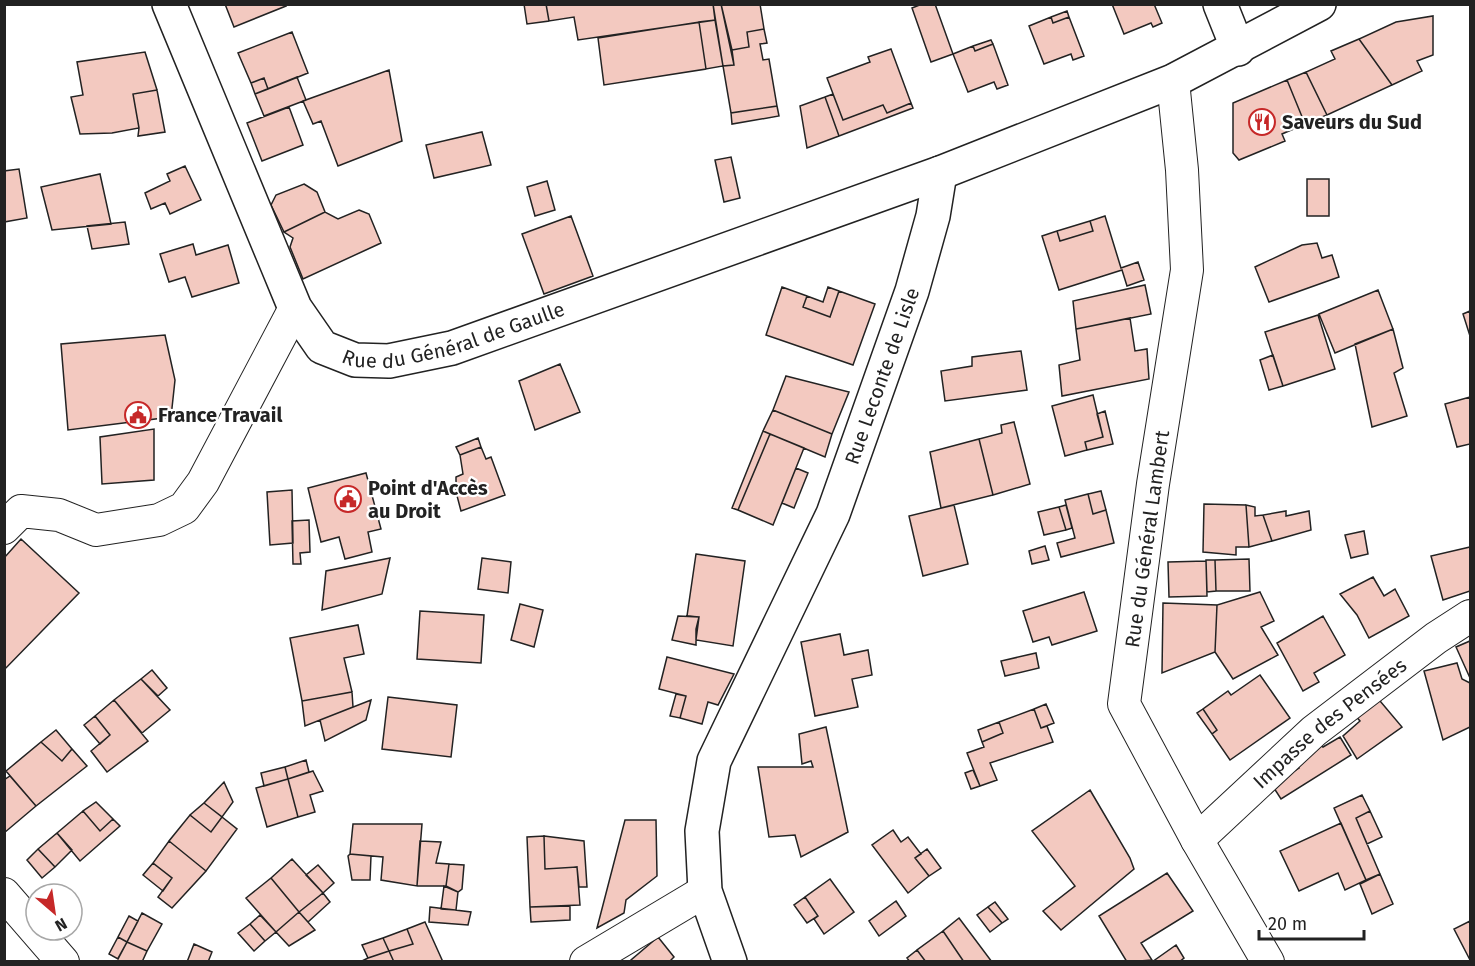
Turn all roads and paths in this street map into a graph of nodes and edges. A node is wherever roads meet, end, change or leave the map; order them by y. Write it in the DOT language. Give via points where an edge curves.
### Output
graph roads {
  1 [pos="168,4"];
  2 [pos="1220,4"];
  3 [pos="1319,4"];
  4 [pos="1238,49"];
  5 [pos="1173,81"];
  6 [pos="940,173"];
  7 [pos="295,308"];
  8 [pos="4,528"];
  9 [pos="1470,616"];
  10 [pos="1197,840"];
  11 [pos="705,891"];
  12 [pos="4,894"];
  13 [pos="63,962"];
  14 [pos="586,962"];
  15 [pos="730,962"];
  16 [pos="1268,962"];
  1 -- 7 [label="main road, Rue du Général de Gaulle"];
  2 -- 4 [label="main road"];
  3 -- 4 [label="main road"];
  4 -- 5 [label="main road"];
  5 -- 6 [label="main road"];
  5 -- 10 [label="street, Rue du Général Lambert" via="1186,270 1124,704"];
  6 -- 7 [label="main road, Rue du Général de Gaulle" via="452,348 388,361 355,360 322,346"];
  6 -- 11 [label="main road, Rue Leconte de Lisle" via="933,216 912,291 833,514 714,762 702,831"];
  7 -- 8 [label="street" via="203,482 184,508 159,520 96,530 59,515 21,511"];
  9 -- 10 [label="street, Impasse des Pensées" via="1314,731"];
  10 -- 16 [label="street, Rue du Général Lambert"];
  11 -- 14 [label="street"];
  11 -- 15 [label="main road, Rue Leconte de Lisle"];
  12 -- 13 [label="street"];
}
